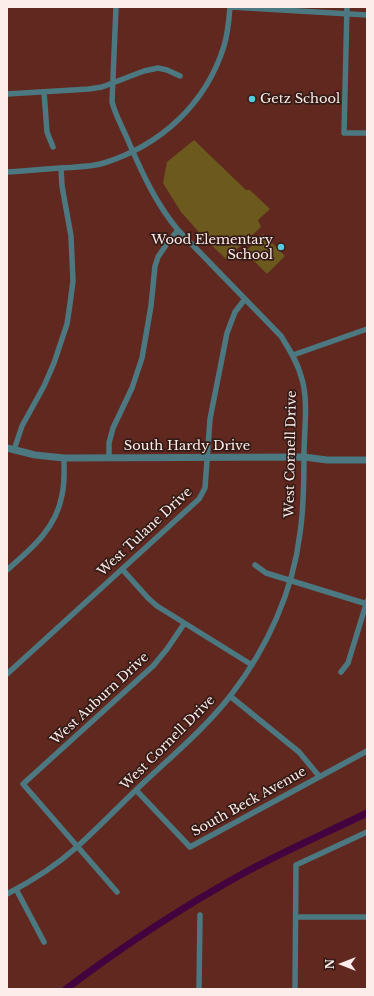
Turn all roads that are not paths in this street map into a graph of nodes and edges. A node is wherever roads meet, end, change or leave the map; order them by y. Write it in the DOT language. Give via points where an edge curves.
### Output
graph roads {
  1 [pos="116,7"];
  2 [pos="231,7"];
  3 [pos="347,7"];
  4 [pos="346,14"];
  5 [pos="367,15"];
  6 [pos="180,76"];
  7 [pos="112,83"];
  8 [pos="44,92"];
  9 [pos="7,94"];
  10 [pos="367,133"];
  11 [pos="53,147"];
  12 [pos="133,152"];
  13 [pos="61,168"];
  14 [pos="7,172"];
  15 [pos="178,230"];
  16 [pos="245,299"];
  17 [pos="367,329"];
  18 [pos="293,355"];
  19 [pos="10,449"];
  20 [pos="64,458"];
  21 [pos="109,458"];
  22 [pos="207,458"];
  23 [pos="304,458"];
  24 [pos="367,460"];
  25 [pos="254,565"];
  26 [pos="122,569"];
  27 [pos="7,570"];
  28 [pos="291,581"];
  29 [pos="367,603"];
  30 [pos="184,624"];
  31 [pos="252,665"];
  32 [pos="341,672"];
  33 [pos="7,674"];
  34 [pos="230,696"];
  35 [pos="367,751"];
  36 [pos="319,776"];
  37 [pos="136,790"];
  38 [pos="367,832"];
  39 [pos="77,847"];
  40 [pos="16,890"];
  41 [pos="117,892"];
  42 [pos="7,894"];
  43 [pos="200,915"];
  44 [pos="296,917"];
  45 [pos="367,917"];
  46 [pos="44,942"];
  47 [pos="199,989"];
  48 [pos="295,989"];
  1 -- 7 [label="street, West Cornell Drive"];
  2 -- 4 [label="street"];
  2 -- 12 [label="street" via="224,46 202,92 168,130"];
  3 -- 4 [label="street"];
  4 -- 5 [label="street"];
  4 -- 10 [label="street" via="344,133"];
  6 -- 7 [label="street" via="158,68"];
  7 -- 8 [label="street" via="88,90"];
  7 -- 12 [label="street, West Cornell Drive" via="112,102"];
  8 -- 9 [label="street"];
  8 -- 11 [label="street" via="47,132"];
  12 -- 13 [label="street" via="104,163"];
  12 -- 15 [label="street, West Cornell Drive" via="158,203"];
  13 -- 14 [label="street"];
  13 -- 19 [label="street" via="71,236 73,281 70,304 54,363"];
  15 -- 16 [label="street, West Cornell Drive"];
  15 -- 21 [label="street" via="158,256 142,358 132,388 113,428"];
  16 -- 18 [label="street, West Cornell Drive" via="281,336"];
  16 -- 22 [label="street, West Tulane Drive" via="234,312 227,333 210,419"];
  17 -- 18 [label="street"];
  18 -- 23 [label="street, West Cornell Drive" via="302,377 305,397"];
  19 -- 20 [label="street, South Hardy Drive"];
  20 -- 21 [label="street, South Hardy Drive"];
  20 -- 27 [label="street" via="62,495 52,524 37,543"];
  21 -- 22 [label="street, South Hardy Drive"];
  22 -- 23 [label="street, South Hardy Drive"];
  22 -- 26 [label="street, West Tulane Drive" via="205,488 199,499"];
  23 -- 24 [label="street, South Hardy Drive"];
  23 -- 28 [label="street, West Cornell Drive" via="300,534"];
  25 -- 28 [label="street" via="266,573"];
  26 -- 30 [label="street" via="153,602"];
  26 -- 33 [label="street, West Tulane Drive"];
  28 -- 29 [label="street"];
  28 -- 31 [label="street, West Cornell Drive" via="267,639"];
  29 -- 32 [label="street" via="348,663"];
  30 -- 31 [label="street"];
  30 -- 39 [label="street, West Auburn Drive" via="153,666 22,784"];
  31 -- 34 [label="street, West Cornell Drive"];
  34 -- 36 [label="street" via="299,752"];
  34 -- 37 [label="street, West Cornell Drive" via="200,729"];
  35 -- 36 [label="street, South Beck Avenue"];
  36 -- 37 [label="street, South Beck Avenue" via="190,847"];
  37 -- 39 [label="street, West Cornell Drive"];
  38 -- 44 [label="street" via="296,865"];
  39 -- 40 [label="street" via="55,865"];
  39 -- 41 [label="street"];
  40 -- 42 [label="street"];
  40 -- 46 [label="street"];
  43 -- 47 [label="street"];
  44 -- 45 [label="street"];
  44 -- 48 [label="street"];
}
